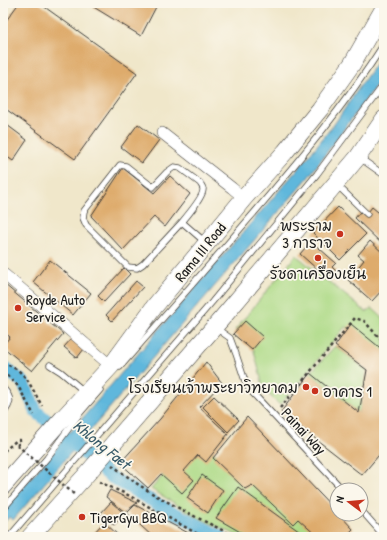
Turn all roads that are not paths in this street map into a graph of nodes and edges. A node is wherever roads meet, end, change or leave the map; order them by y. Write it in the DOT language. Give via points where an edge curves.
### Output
graph roads {
  1 [pos="384,9"];
  2 [pos="384,44"];
  3 [pos="384,84"];
  4 [pos="384,119"];
  5 [pos="162,134"];
  6 [pos="358,157"];
  7 [pos="384,175"];
  8 [pos="335,184"];
  9 [pos="244,198"];
  10 [pos="367,214"];
  11 [pos="182,222"];
  12 [pos="206,243"];
  13 [pos="3,275"];
  14 [pos="215,326"];
  15 [pos="50,365"];
  16 [pos="113,369"];
  17 [pos="106,384"];
  18 [pos="3,388"];
  19 [pos="86,393"];
  20 [pos="3,414"];
  21 [pos="336,482"];
  22 [pos="3,486"];
  23 [pos="3,509"];
  24 [pos="369,519"];
  25 [pos="384,536"];
  26 [pos="9,537"];
  27 [pos="30,537"];
  1 -- 9 [label="main road, Rama III Road" via="352,64 320,109"];
  2 -- 16 [label="lane" via="331,120 300,159"];
  3 -- 26 [label="lane" via="307,186 212,302"];
  4 -- 6 [label="main road"];
  5 -- 9 [label="street"];
  6 -- 7 [label="lane"];
  6 -- 8 [label="main road"];
  8 -- 10 [label="lane"];
  8 -- 14 [label="main road"];
  9 -- 12 [label="main road, Rama III Road"];
  11 -- 11 [label="lane" via="137,268 128,267 86,225 83,218 84,211 120,165 126,166 153,187 174,167 180,168 200,183 204,190"];
  11 -- 12 [label="lane"];
  12 -- 16 [label="main road, Rama III Road" via="154,308"];
  13 -- 16 [label="street"];
  14 -- 21 [label="lane, Painai Way" via="230,338 249,389"];
  14 -- 27 [label="main road" via="91,478"];
  15 -- 19 [label="lane"];
  16 -- 19 [label="main road, Rama III Road"];
  17 -- 23 [label="lane"];
  18 -- 20 [label="lane" via="10,400"];
  19 -- 22 [label="main road, Rama III Road"];
  24 -- 25 [label="lane"];
}
